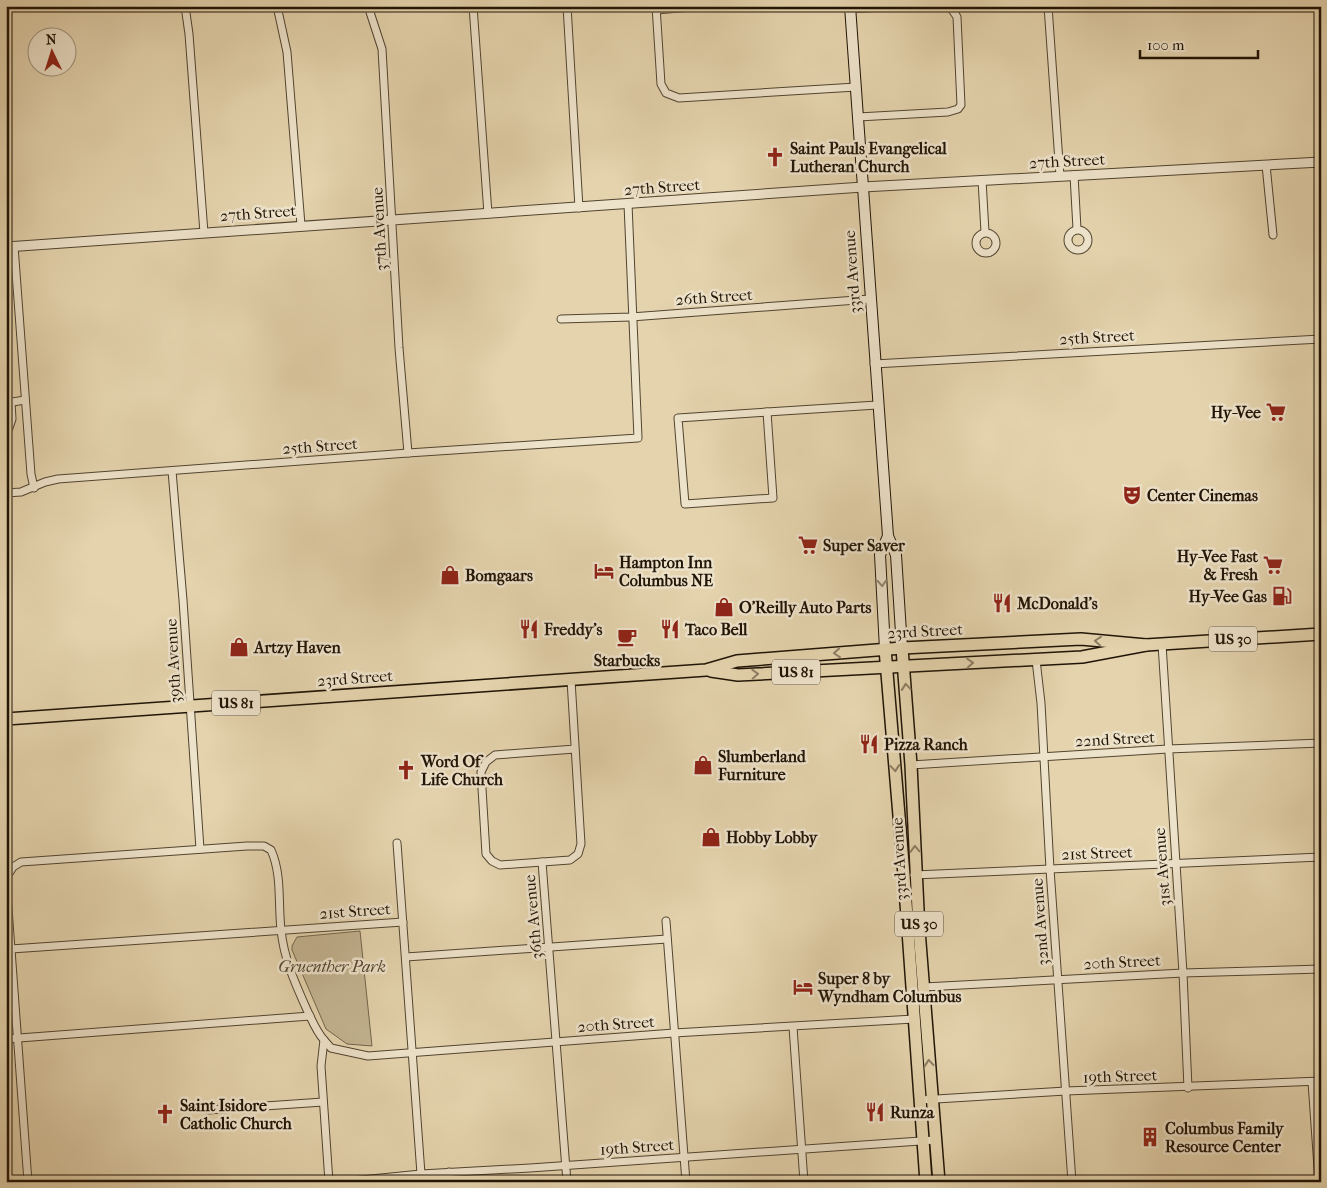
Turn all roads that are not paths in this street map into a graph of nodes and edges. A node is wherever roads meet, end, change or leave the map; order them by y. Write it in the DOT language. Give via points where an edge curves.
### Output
graph roads {
  1 [pos="185,6"];
  2 [pos="277,6"];
  3 [pos="368,6"];
  4 [pos="473,6"];
  5 [pos="567,6"];
  6 [pos="703,6"];
  7 [pos="901,6"];
  8 [pos="948,6"];
  9 [pos="1048,6"];
  10 [pos="656,8"];
  11 [pos="850,8"];
  12 [pos="856,87"];
  13 [pos="858,117"];
  14 [pos="1321,162"];
  15 [pos="1266,165"];
  16 [pos="1074,175"];
  17 [pos="1060,176"];
  18 [pos="982,180"];
  19 [pos="862,187"];
  20 [pos="628,204"];
  21 [pos="579,208"];
  22 [pos="488,214"];
  23 [pos="392,219"];
  24 [pos="301,225"];
  25 [pos="1077,229"];
  26 [pos="985,232"];
  27 [pos="204,233"];
  28 [pos="1273,236"];
  29 [pos="10,247"];
  30 [pos="870,299"];
  31 [pos="631,317"];
  32 [pos="561,319"];
  33 [pos="1321,339"];
  34 [pos="874,364"];
  35 [pos="25,400"];
  36 [pos="9,402"];
  37 [pos="877,405"];
  38 [pos="766,412"];
  39 [pos="6,429"];
  40 [pos="408,453"];
  41 [pos="172,471"];
  42 [pos="34,488"];
  43 [pos="6,493"];
  44 [pos="888,536"];
  45 [pos="1321,634"];
  46 [pos="1162,644"];
  47 [pos="1146,645"];
  48 [pos="902,648"];
  49 [pos="885,649"];
  50 [pos="1036,660"];
  51 [pos="904,666"];
  52 [pos="887,667"];
  53 [pos="706,670"];
  54 [pos="570,680"];
  55 [pos="189,706"];
  56 [pos="6,719"];
  57 [pos="1321,744"];
  58 [pos="574,749"];
  59 [pos="1168,750"];
  60 [pos="1044,756"];
  61 [pos="911,765"];
  62 [pos="397,843"];
  63 [pos="200,850"];
  64 [pos="1321,857"];
  65 [pos="542,862"];
  66 [pos="1176,863"];
  67 [pos="1050,868"];
  68 [pos="910,875"];
  69 [pos="6,880"];
  70 [pos="666,921"];
  71 [pos="403,922"];
  72 [pos="281,930"];
  73 [pos="667,939"];
  74 [pos="549,948"];
  75 [pos="11,949"];
  76 [pos="406,958"];
  77 [pos="1321,969"];
  78 [pos="1183,973"];
  79 [pos="1058,979"];
  80 [pos="924,987"];
  81 [pos="310,1016"];
  82 [pos="914,1020"];
  83 [pos="793,1026"];
  84 [pos="674,1033"];
  85 [pos="18,1038"];
  86 [pos="6,1039"];
  87 [pos="324,1040"];
  88 [pos="556,1042"];
  89 [pos="413,1053"];
  90 [pos="1312,1082"];
  91 [pos="1321,1082"];
  92 [pos="1188,1088"];
  93 [pos="1066,1091"];
  94 [pos="932,1099"];
  95 [pos="920,1100"];
  96 [pos="323,1102"];
  97 [pos="208,1110"];
  98 [pos="936,1140"];
  99 [pos="923,1141"];
  100 [pos="802,1148"];
  101 [pos="684,1157"];
  102 [pos="566,1165"];
  103 [pos="449,1172"];
  104 [pos="421,1174"];
  105 [pos="28,1182"];
  106 [pos="329,1182"];
  107 [pos="341,1182"];
  108 [pos="449,1182"];
  109 [pos="567,1182"];
  110 [pos="686,1182"];
  111 [pos="804,1182"];
  112 [pos="926,1182"];
  113 [pos="939,1182"];
  114 [pos="1072,1182"];
  115 [pos="1319,1182"];
  1 -- 27 [label="street"];
  2 -- 24 [label="street" via="287,52"];
  3 -- 23 [label="street, 37th Avenue" via="382,49"];
  4 -- 22 [label="street"];
  5 -- 21 [label="street"];
  6 -- 10 [label="street"];
  7 -- 11 [label="street"];
  8 -- 13 [label="street" via="956,17 961,105 958,109"];
  9 -- 17 [label="street"];
  10 -- 12 [label="street" via="661,84 666,93 679,98"];
  11 -- 12 [label="main road, 33rd Avenue"];
  12 -- 13 [label="main road, 33rd Avenue"];
  13 -- 19 [label="main road, 33rd Avenue"];
  14 -- 15 [label="street, 27th Street"];
  15 -- 16 [label="street, 27th Street"];
  15 -- 28 [label="street"];
  16 -- 17 [label="street, 27th Street"];
  16 -- 25 [label="street"];
  17 -- 18 [label="street, 27th Street"];
  18 -- 19 [label="street, 27th Street"];
  18 -- 26 [label="street"];
  19 -- 20 [label="street, 27th Street"];
  19 -- 30 [label="main road, 33rd Avenue"];
  20 -- 21 [label="street, 27th Street"];
  20 -- 31 [label="street"];
  21 -- 22 [label="street, 27th Street"];
  22 -- 23 [label="street, 27th Street"];
  23 -- 24 [label="street, 27th Street"];
  23 -- 40 [label="street, 37th Avenue"];
  24 -- 27 [label="street, 27th Street"];
  27 -- 29 [label="street, 27th Street"];
  29 -- 35 [label="street"];
  30 -- 31 [label="street, 26th Street"];
  30 -- 34 [label="main road, 33rd Avenue"];
  31 -- 32 [label="street, 26th Street"];
  31 -- 40 [label="street, 25th Street" via="638,438"];
  33 -- 34 [label="street, 25th Street"];
  34 -- 37 [label="main road, 33rd Avenue"];
  35 -- 36 [label="street"];
  35 -- 42 [label="street"];
  36 -- 39 [label="street" via="12,419"];
  37 -- 38 [label="street"];
  37 -- 44 [label="main road, 33rd Avenue"];
  38 -- 38 [label="street" via="678,418 685,504 773,498"];
  40 -- 41 [label="street, 25th Street"];
  41 -- 42 [label="street, 25th Street" via="58,479"];
  41 -- 55 [label="street, 39th Avenue"];
  42 -- 43 [label="street, 25th Street"];
  44 -- 48 [label="main road, 33rd Avenue" via="896,555"];
  44 -- 49 [label="main road, 33rd Avenue, one-way" via="880,556"];
  45 -- 46 [label="highway, 23rd Street / US 30"];
  46 -- 47 [label="highway, 23rd Street / US 30"];
  46 -- 59 [label="street, 31st Avenue"];
  47 -- 48 [label="highway, 23rd Street / US 30, one-way" via="1081,640"];
  47 -- 50 [label="highway, 23rd Street / US 30" via="1082,657"];
  48 -- 49 [label="highway, 23rd Street / US 30"];
  48 -- 51 [label="highway, 33rd Avenue / US 30"];
  49 -- 52 [label="highway, 33rd Avenue / US 30"];
  49 -- 53 [label="highway, 23rd Street / US 81, one-way" via="736,661"];
  51 -- 50 [label="highway, 23rd Street / US 30, one-way"];
  50 -- 60 [label="street, 32nd Avenue"];
  51 -- 52 [label="highway, 23rd Street / US 81"];
  61 -- 51 [label="highway, 33rd Avenue / US 30, one-way"];
  53 -- 52 [label="highway, 23rd Street / US 81, one-way" via="738,675"];
  52 -- 68 [label="highway, 33rd Avenue / US 30, one-way"];
  53 -- 54 [label="highway, 23rd Street / US 81"];
  54 -- 55 [label="highway, 23rd Street / US 81"];
  54 -- 58 [label="street, 36th Avenue"];
  55 -- 56 [label="highway, 23rd Street / US 81"];
  55 -- 63 [label="street, 39th Avenue"];
  57 -- 59 [label="street, 22nd Street"];
  58 -- 65 [label="street, 36th Avenue" via="581,844 578,854 570,860"];
  58 -- 65 [label="street" via="495,755 481,772 486,854 500,865"];
  59 -- 60 [label="street, 22nd Street"];
  59 -- 66 [label="street, 31st Avenue"];
  60 -- 61 [label="street, 22nd Street"];
  60 -- 67 [label="street, 32nd Avenue"];
  68 -- 61 [label="highway, 33rd Avenue / US 30, one-way"];
  62 -- 71 [label="street"];
  63 -- 69 [label="street" via="17,863"];
  63 -- 72 [label="street" via="264,846 270,850 277,868"];
  64 -- 66 [label="street, 21st Street"];
  65 -- 74 [label="street, 36th Avenue"];
  66 -- 67 [label="street, 21st Street"];
  66 -- 78 [label="street, 31st Avenue"];
  67 -- 68 [label="street, 21st Street"];
  67 -- 79 [label="street, 32nd Avenue"];
  68 -- 80 [label="highway, 33rd Avenue / US 30"];
  68 -- 82 [label="highway, 33rd Avenue / US 30"];
  69 -- 75 [label="street"];
  70 -- 73 [label="street"];
  71 -- 72 [label="street, 21st Street"];
  71 -- 76 [label="street, 21st Street"];
  72 -- 75 [label="street, 21st Street"];
  72 -- 81 [label="street" via="285,956"];
  73 -- 74 [label="street"];
  73 -- 84 [label="street"];
  74 -- 76 [label="street"];
  74 -- 88 [label="street, 36th Avenue"];
  75 -- 85 [label="street"];
  76 -- 89 [label="street"];
  77 -- 78 [label="street, 20th Street"];
  78 -- 79 [label="street, 20th Street"];
  78 -- 92 [label="street, 31st Avenue"];
  79 -- 80 [label="street, 20th Street"];
  79 -- 93 [label="street, 32nd Avenue"];
  94 -- 80 [label="highway, 33rd Avenue / US 30, one-way"];
  81 -- 85 [label="street"];
  81 -- 87 [label="street"];
  82 -- 83 [label="street, 20th Street"];
  82 -- 95 [label="highway, 33rd Avenue / US 30"];
  83 -- 84 [label="street, 20th Street"];
  83 -- 100 [label="street"];
  84 -- 88 [label="street, 20th Street"];
  84 -- 101 [label="street"];
  85 -- 86 [label="street"];
  85 -- 105 [label="street"];
  87 -- 89 [label="street, 20th Street" via="331,1048 368,1056"];
  87 -- 96 [label="street" via="321,1066"];
  88 -- 89 [label="street, 20th Street"];
  88 -- 102 [label="street, 36th Avenue"];
  89 -- 104 [label="street"];
  90 -- 91 [label="street, 19th Street"];
  90 -- 92 [label="street, 19th Street"];
  90 -- 115 [label="street"];
  92 -- 93 [label="street, 19th Street"];
  93 -- 94 [label="street, 19th Street"];
  93 -- 114 [label="street, 32nd Avenue"];
  94 -- 95 [label="street, 19th Street"];
  94 -- 98 [label="highway, 33rd Avenue / US 30"];
  95 -- 99 [label="highway, 33rd Avenue / US 30"];
  96 -- 97 [label="street"];
  96 -- 106 [label="street"];
  98 -- 99 [label="street, 19th Street"];
  98 -- 113 [label="highway, 33rd Avenue / US 30"];
  99 -- 100 [label="street, 19th Street"];
  99 -- 112 [label="highway, 33rd Avenue / US 30"];
  100 -- 101 [label="street, 19th Street"];
  100 -- 111 [label="street"];
  101 -- 102 [label="street, 19th Street"];
  101 -- 110 [label="street"];
  102 -- 103 [label="street, 19th Street"];
  102 -- 109 [label="street, 36th Avenue"];
  103 -- 104 [label="street, 19th Street"];
  103 -- 108 [label="street"];
  104 -- 107 [label="street, 19th Street"];
}
